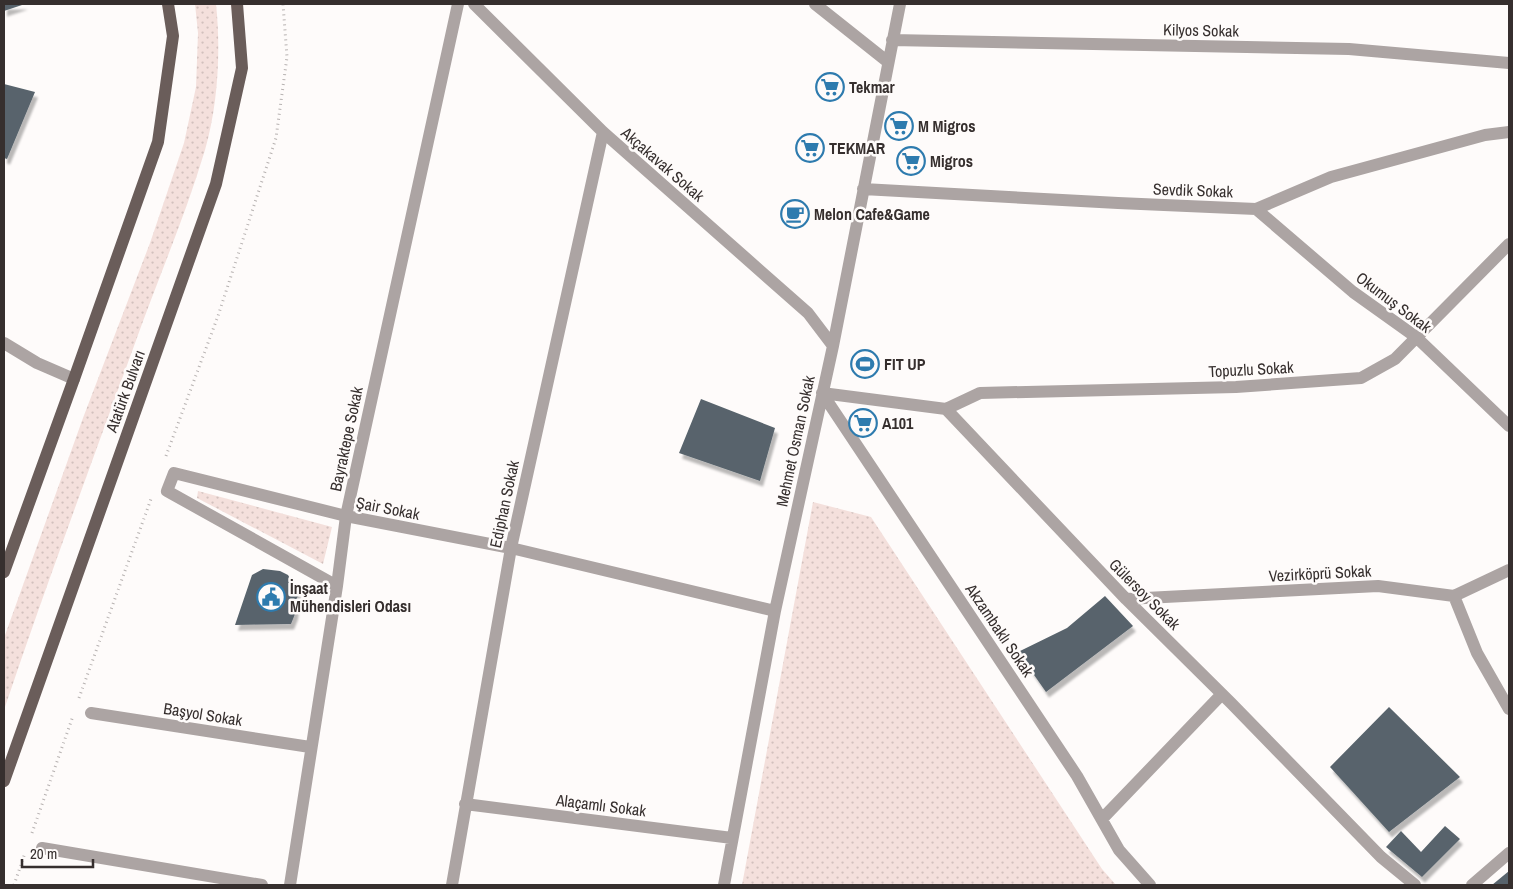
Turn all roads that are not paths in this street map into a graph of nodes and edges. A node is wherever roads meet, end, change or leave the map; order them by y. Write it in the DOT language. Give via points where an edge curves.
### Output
graph roads {
  1 [pos="168,4"];
  2 [pos="237,4"];
  3 [pos="458,4"];
  4 [pos="474,4"];
  5 [pos="815,4"];
  6 [pos="900,4"];
  7 [pos="892,40"];
  8 [pos="888,62"];
  9 [pos="1509,62"];
  10 [pos="602,132"];
  11 [pos="1509,132"];
  12 [pos="863,189"];
  13 [pos="1256,209"];
  14 [pos="1509,244"];
  15 [pos="1416,337"];
  16 [pos="4,343"];
  17 [pos="832,346"];
  18 [pos="74,380"];
  19 [pos="822,394"];
  20 [pos="946,409"];
  21 [pos="1509,426"];
  22 [pos="346,516"];
  23 [pos="511,548"];
  24 [pos="1509,570"];
  25 [pos="4,572"];
  26 [pos="337,586"];
  27 [pos="1454,596"];
  28 [pos="1126,599"];
  29 [pos="775,611"];
  30 [pos="1222,694"];
  31 [pos="1509,709"];
  32 [pos="91,712"];
  33 [pos="310,747"];
  34 [pos="4,781"];
  35 [pos="465,804"];
  36 [pos="1102,819"];
  37 [pos="732,838"];
  38 [pos="42,848"];
  39 [pos="1509,853"];
  40 [pos="262,885"];
  41 [pos="290,885"];
  42 [pos="452,885"];
  43 [pos="724,885"];
  44 [pos="1150,885"];
  45 [pos="1416,885"];
  46 [pos="1472,885"];
  1 -- 18 [label="main road" via="173,36 158,142"];
  2 -- 34 [label="main road, Atatürk Bulvarı" via="242,68 216,184"];
  3 -- 22 [label="street, Bayraktepe Sokak"];
  4 -- 10 [label="street, Akçakavak Sokak"];
  5 -- 8 [label="street"];
  6 -- 7 [label="street, Mehmet Osman Sokak"];
  7 -- 8 [label="street, Mehmet Osman Sokak"];
  7 -- 9 [label="street, Kilyos Sokak" via="1348,49"];
  8 -- 12 [label="street, Mehmet Osman Sokak"];
  10 -- 17 [label="street, Akçakavak Sokak" via="808,313"];
  10 -- 23 [label="street, Ediphan Sokak"];
  11 -- 13 [label="street, Sevdik Sokak" via="1485,135 1331,176"];
  12 -- 13 [label="street, Sevdik Sokak"];
  12 -- 17 [label="street, Mehmet Osman Sokak"];
  13 -- 15 [label="street, Okumuş Sokak" via="1353,292"];
  14 -- 15 [label="street, Topuzlu Sokak"];
  15 -- 20 [label="street, Topuzlu Sokak" via="1395,359 1361,378 1236,387 980,393"];
  15 -- 21 [label="street, Okumuş Sokak"];
  16 -- 18 [label="street"];
  17 -- 19 [label="street, Mehmet Osman Sokak"];
  18 -- 25 [label="main road"];
  19 -- 20 [label="street"];
  19 -- 29 [label="street, Mehmet Osman Sokak"];
  19 -- 36 [label="street, Akzambaklı Sokak" via="1077,776"];
  20 -- 28 [label="street, Gülersoy Sokak"];
  22 -- 23 [label="street, Şair Sokak"];
  22 -- 26 [label="street, Bayraktepe Sokak"];
  22 -- 26 [label="street, Şair Sokak" via="174,473 167,492"];
  23 -- 29 [label="street, Şair Sokak"];
  23 -- 35 [label="street, Ediphan Sokak"];
  24 -- 27 [label="street"];
  26 -- 33 [label="street, Bayraktepe Sokak"];
  27 -- 28 [label="street, Vezirköprü Sokak" via="1378,586"];
  27 -- 31 [label="street" via="1477,653"];
  28 -- 30 [label="street, Gülersoy Sokak"];
  29 -- 37 [label="street, Mehmet Osman Sokak"];
  30 -- 36 [label="street"];
  30 -- 45 [label="street, Gülersoy Sokak" via="1381,857"];
  32 -- 33 [label="street, Başyol Sokak"];
  33 -- 41 [label="street, Bayraktepe Sokak"];
  35 -- 37 [label="street, Alaçamlı Sokak"];
  35 -- 42 [label="street, Ediphan Sokak"];
  36 -- 44 [label="street, Akzambaklı Sokak" via="1119,850"];
  37 -- 43 [label="street, Mehmet Osman Sokak"];
  38 -- 40 [label="street"];
  39 -- 46 [label="street"];
}
